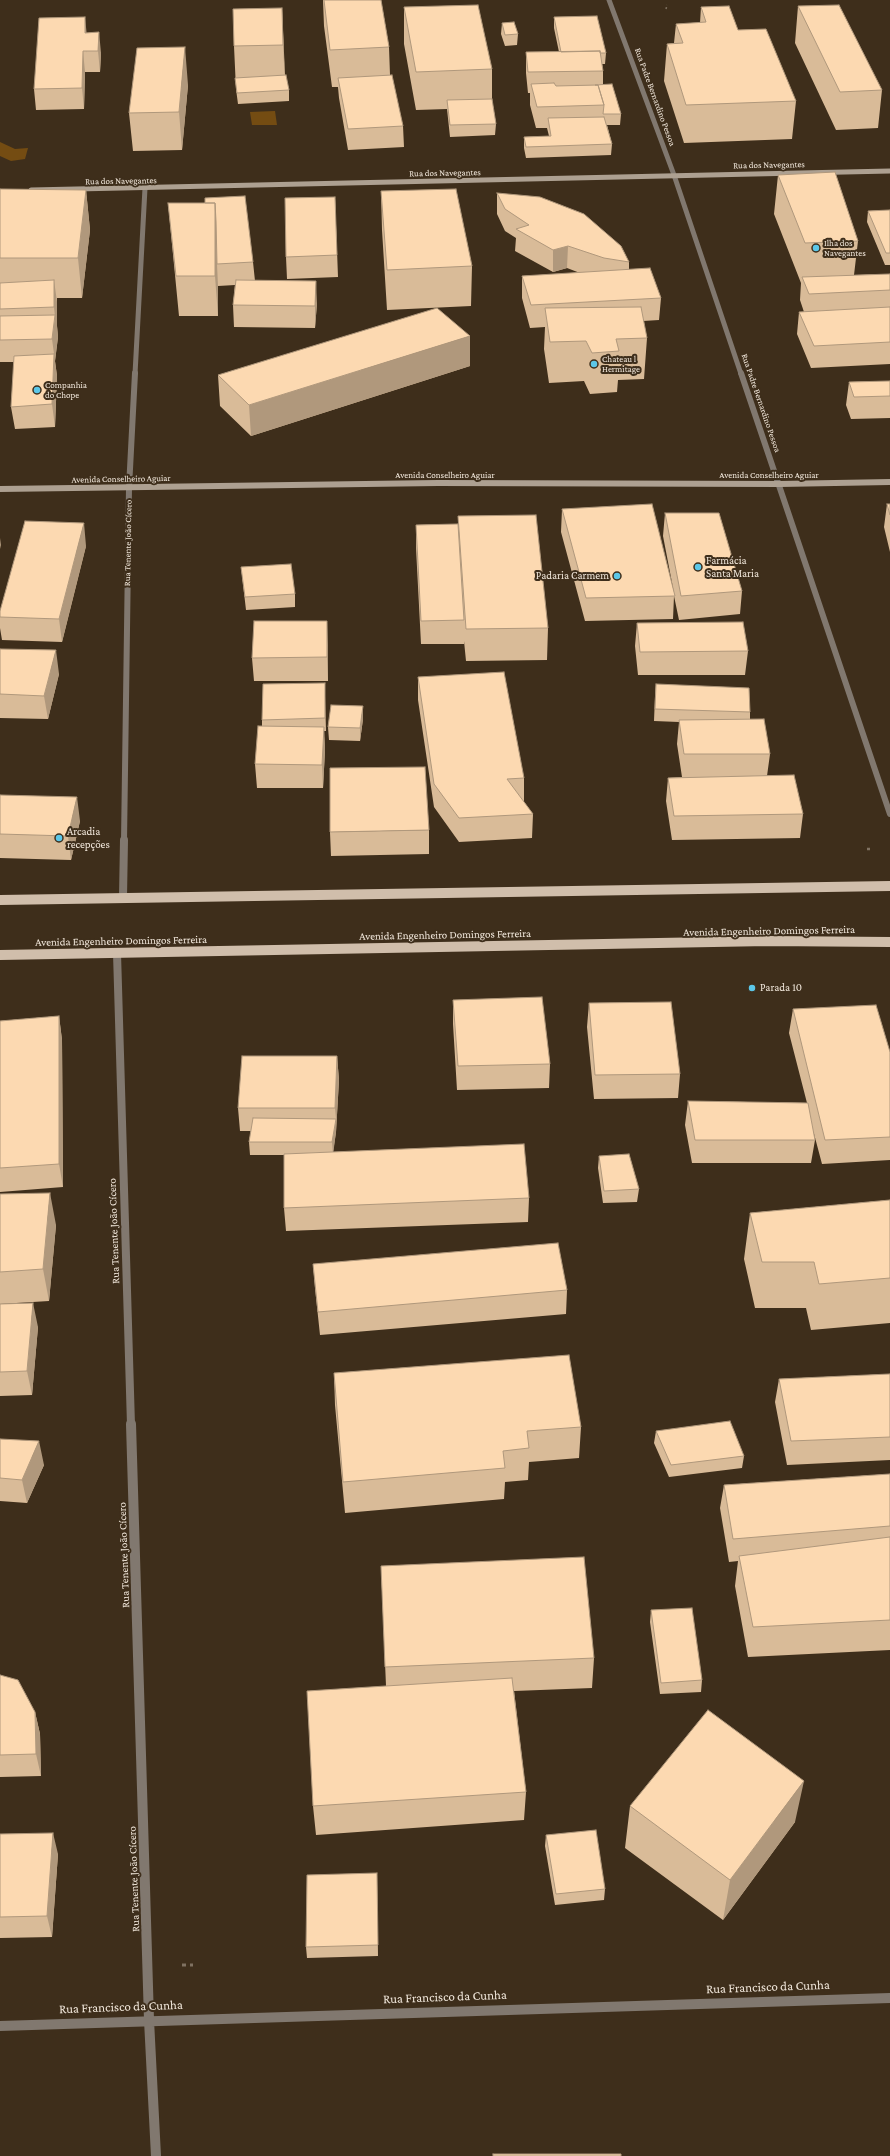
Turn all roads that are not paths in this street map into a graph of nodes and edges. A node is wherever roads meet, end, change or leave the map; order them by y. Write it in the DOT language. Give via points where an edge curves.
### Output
graph roads {
  1 [pos="609,0"];
  2 [pos="890,171"];
  3 [pos="674,175"];
  4 [pos="145,188"];
  5 [pos="23,190"];
  6 [pos="890,482"];
  7 [pos="780,484"];
  8 [pos="129,488"];
  9 [pos="0,489"];
  10 [pos="890,814"];
  11 [pos="890,886"];
  12 [pos="123,897"];
  13 [pos="0,900"];
  14 [pos="890,942"];
  15 [pos="117,952"];
  16 [pos="0,955"];
  17 [pos="890,1998"];
  18 [pos="149,2020"];
  19 [pos="0,2026"];
  20 [pos="156,2156"];
  1 -- 3 [label="street, Rua Padre Bernardino Pessoa"];
  2 -- 3 [label="main road, Rua dos Navegantes"];
  3 -- 4 [label="main road, Rua dos Navegantes"];
  3 -- 7 [label="street, Rua Padre Bernardino Pessoa"];
  4 -- 5 [label="main road, Rua dos Navegantes"];
  4 -- 8 [label="street, Rua Tenente João Cícero"];
  6 -- 7 [label="main road, Avenida Conselheiro Aguiar"];
  7 -- 8 [label="main road, Avenida Conselheiro Aguiar" via="438,483"];
  7 -- 10 [label="street, Rua Padre Bernardino Pessoa"];
  8 -- 9 [label="main road, Avenida Conselheiro Aguiar"];
  8 -- 12 [label="street, Rua Tenente João Cícero"];
  11 -- 12 [label="main road"];
  12 -- 13 [label="main road"];
  14 -- 15 [label="main road, Avenida Engenheiro Domingos Ferreira" via="768,941"];
  15 -- 16 [label="main road, Avenida Engenheiro Domingos Ferreira"];
  15 -- 18 [label="street, Rua Tenente João Cícero"];
  17 -- 18 [label="street, Rua Francisco da Cunha"];
  18 -- 19 [label="street, Rua Francisco da Cunha"];
  18 -- 20 [label="street, Rua Tenente João Cícero"];
}
